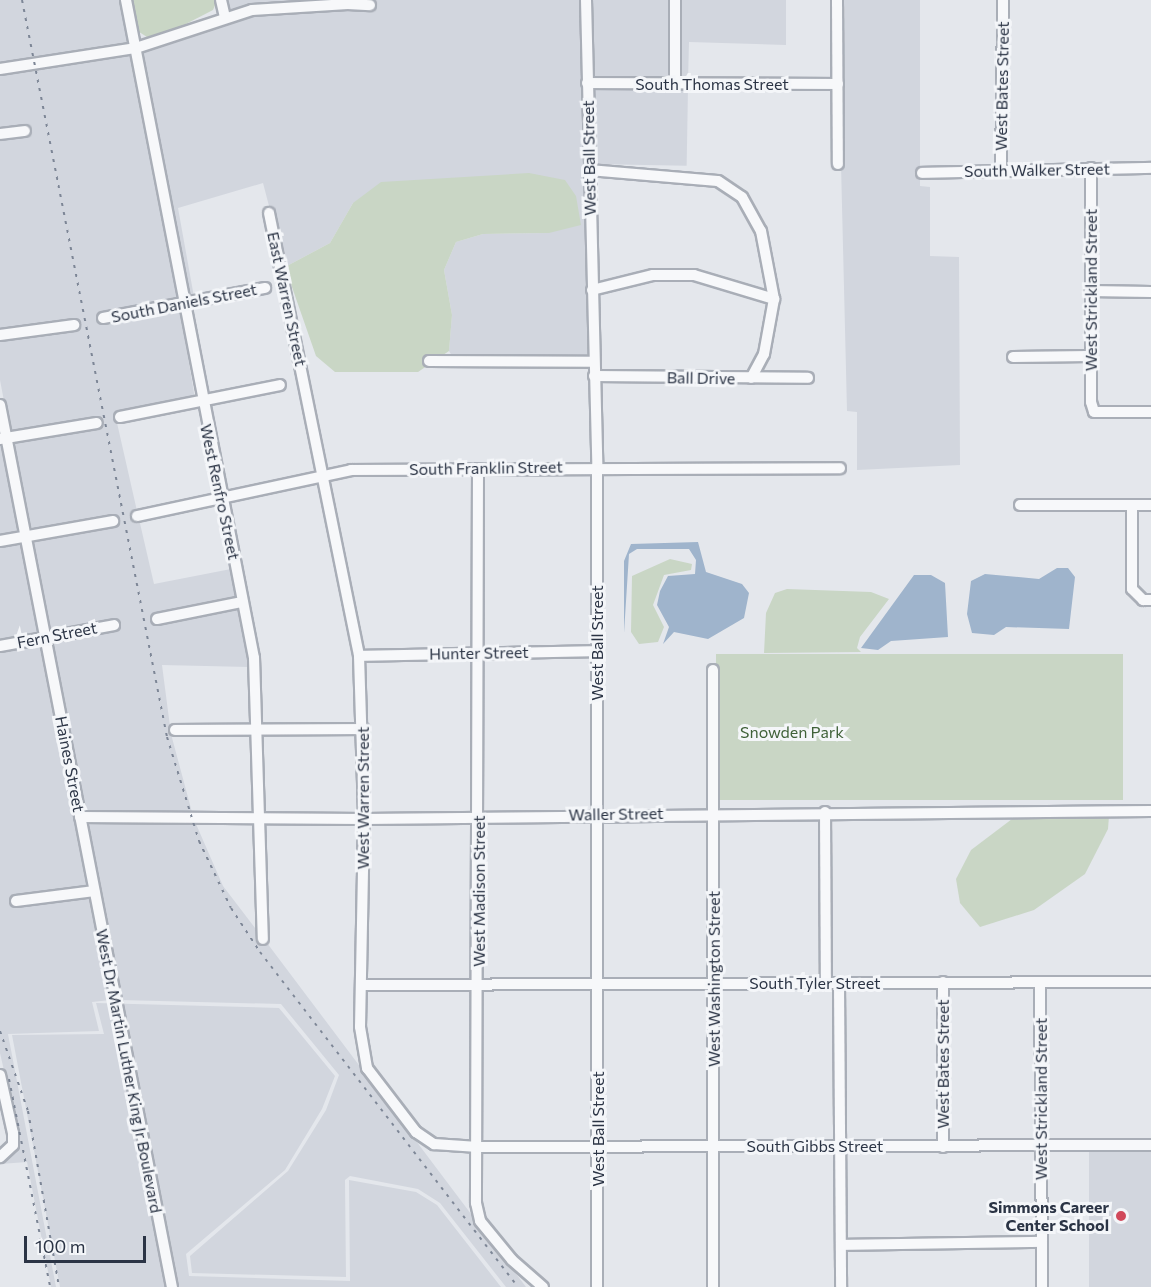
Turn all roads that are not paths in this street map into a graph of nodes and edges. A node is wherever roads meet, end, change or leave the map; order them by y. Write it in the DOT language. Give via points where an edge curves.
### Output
graph roads {
  1 [pos="126,0"];
  2 [pos="221,0"];
  3 [pos="586,0"];
  4 [pos="675,0"];
  5 [pos="837,0"];
  6 [pos="1003,0"];
  7 [pos="348,2"];
  8 [pos="370,5"];
  9 [pos="225,18"];
  10 [pos="136,48"];
  11 [pos="0,69"];
  12 [pos="587,83"];
  13 [pos="838,84"];
  14 [pos="675,85"];
  15 [pos="25,131"];
  16 [pos="0,134"];
  17 [pos="838,164"];
  18 [pos="1091,168"];
  19 [pos="1151,168"];
  20 [pos="589,171"];
  21 [pos="922,172"];
  22 [pos="1001,172"];
  23 [pos="269,213"];
  24 [pos="266,288"];
  25 [pos="592,290"];
  26 [pos="1090,291"];
  27 [pos="1151,292"];
  28 [pos="774,299"];
  29 [pos="184,304"];
  30 [pos="103,318"];
  31 [pos="74,325"];
  32 [pos="0,335"];
  33 [pos="1013,357"];
  34 [pos="1090,357"];
  35 [pos="429,361"];
  36 [pos="594,362"];
  37 [pos="594,376"];
  38 [pos="751,378"];
  39 [pos="808,378"];
  40 [pos="280,385"];
  41 [pos="304,385"];
  42 [pos="201,402"];
  43 [pos="0,405"];
  44 [pos="1151,412"];
  45 [pos="120,417"];
  46 [pos="97,423"];
  47 [pos="3,438"];
  48 [pos="597,466"];
  49 [pos="840,468"];
  50 [pos="478,469"];
  51 [pos="324,477"];
  52 [pos="223,495"];
  53 [pos="1020,505"];
  54 [pos="1132,505"];
  55 [pos="1151,505"];
  56 [pos="137,516"];
  57 [pos="113,521"];
  58 [pos="25,537"];
  59 [pos="0,541"];
  60 [pos="1151,600"];
  61 [pos="242,602"];
  62 [pos="157,619"];
  63 [pos="114,625"];
  64 [pos="46,637"];
  65 [pos="0,646"];
  66 [pos="598,651"];
  67 [pos="480,653"];
  68 [pos="359,656"];
  69 [pos="713,670"];
  70 [pos="364,729"];
  71 [pos="175,730"];
  72 [pos="257,730"];
  73 [pos="1151,811"];
  74 [pos="825,812"];
  75 [pos="595,814"];
  76 [pos="714,814"];
  77 [pos="80,817"];
  78 [pos="479,818"];
  79 [pos="364,819"];
  80 [pos="262,820"];
  81 [pos="94,891"];
  82 [pos="16,901"];
  83 [pos="263,939"];
  84 [pos="599,982"];
  85 [pos="943,982"];
  86 [pos="1040,982"];
  87 [pos="1151,982"];
  88 [pos="715,984"];
  89 [pos="363,985"];
  90 [pos="478,985"];
  91 [pos="826,985"];
  92 [pos="839,986"];
  93 [pos="0,1075"];
  94 [pos="598,1144"];
  95 [pos="1151,1144"];
  96 [pos="1042,1145"];
  97 [pos="714,1146"];
  98 [pos="841,1146"];
  99 [pos="478,1147"];
  100 [pos="943,1147"];
  101 [pos="4,1154"];
  102 [pos="1042,1242"];
  103 [pos="841,1245"];
  104 [pos="172,1287"];
  105 [pos="543,1287"];
  106 [pos="597,1287"];
  107 [pos="713,1287"];
  108 [pos="841,1287"];
  109 [pos="1042,1287"];
  1 -- 10 [label="street, West Renfro Street"];
  2 -- 9 [label="street"];
  3 -- 12 [label="street, West Ball Street"];
  4 -- 14 [label="street"];
  5 -- 13 [label="street"];
  6 -- 22 [label="street, West Bates Street"];
  7 -- 8 [label="street"];
  7 -- 9 [label="street" via="284,7"];
  9 -- 10 [label="street"];
  10 -- 11 [label="street"];
  10 -- 29 [label="street, West Renfro Street"];
  12 -- 14 [label="street, South Thomas Street"];
  12 -- 20 [label="street, West Ball Street"];
  13 -- 14 [label="street, South Thomas Street"];
  13 -- 17 [label="street"];
  15 -- 16 [label="street"];
  18 -- 19 [label="street, South Walker Street"];
  18 -- 22 [label="street, South Walker Street"];
  18 -- 26 [label="street, West Strickland Street"];
  20 -- 25 [label="street, West Ball Street"];
  20 -- 28 [label="street" via="718,182 742,197 761,231"];
  21 -- 22 [label="street, South Walker Street"];
  23 -- 41 [label="street, East Warren Street"];
  24 -- 29 [label="street, South Daniels Street"];
  25 -- 28 [label="street" via="653,274 694,275"];
  25 -- 36 [label="street, West Ball Street"];
  26 -- 27 [label="street"];
  26 -- 34 [label="street, West Strickland Street"];
  28 -- 38 [label="street" via="764,354"];
  29 -- 30 [label="street, South Daniels Street"];
  29 -- 42 [label="street, West Renfro Street"];
  31 -- 32 [label="street"];
  33 -- 34 [label="street"];
  34 -- 44 [label="street, West Strickland Street" via="1094,412"];
  35 -- 36 [label="street"];
  36 -- 37 [label="street, West Ball Street"];
  37 -- 38 [label="street, Ball Drive"];
  37 -- 48 [label="street, West Ball Street"];
  38 -- 39 [label="street, Ball Drive"];
  40 -- 42 [label="street"];
  41 -- 51 [label="street, West Warren Street"];
  42 -- 45 [label="street"];
  42 -- 52 [label="street, West Renfro Street"];
  43 -- 47 [label="street"];
  46 -- 47 [label="street"];
  47 -- 58 [label="street"];
  48 -- 49 [label="street, South Franklin Street"];
  48 -- 50 [label="street, South Franklin Street"];
  48 -- 66 [label="street, West Ball Street"];
  50 -- 51 [label="street, South Franklin Street" via="351,470"];
  50 -- 67 [label="street, West Madison Street"];
  51 -- 52 [label="street, South Franklin Street"];
  51 -- 68 [label="street, West Warren Street"];
  52 -- 56 [label="street, South Franklin Street"];
  52 -- 61 [label="street, West Renfro Street"];
  53 -- 54 [label="street"];
  54 -- 55 [label="street"];
  54 -- 60 [label="street" via="1132,589 1143,600"];
  57 -- 58 [label="street"];
  58 -- 59 [label="street"];
  58 -- 64 [label="street"];
  61 -- 62 [label="street"];
  61 -- 72 [label="street, West Renfro Street" via="254,658"];
  63 -- 64 [label="street, Fern Street"];
  64 -- 65 [label="street, Fern Street"];
  64 -- 77 [label="street, Haines Street"];
  66 -- 67 [label="street, Hunter Street"];
  66 -- 75 [label="street, West Ball Street"];
  67 -- 68 [label="street, Hunter Street"];
  67 -- 78 [label="street, West Madison Street"];
  68 -- 70 [label="street, West Warren Street"];
  69 -- 76 [label="street, West Washington Street"];
  70 -- 72 [label="street"];
  70 -- 79 [label="street, West Warren Street"];
  71 -- 72 [label="street"];
  72 -- 80 [label="street, West Renfro Street"];
  73 -- 74 [label="street, Waller Street"];
  74 -- 76 [label="street, Waller Street"];
  74 -- 91 [label="street"];
  75 -- 76 [label="street, Waller Street"];
  75 -- 78 [label="street, Waller Street"];
  75 -- 84 [label="street, West Ball Street"];
  76 -- 88 [label="street, West Washington Street"];
  77 -- 80 [label="street, Waller Street"];
  77 -- 81 [label="street, Haines Street"];
  78 -- 79 [label="street, Waller Street"];
  78 -- 90 [label="street, West Madison Street"];
  79 -- 80 [label="street, Waller Street"];
  79 -- 89 [label="street, West Warren Street"];
  80 -- 83 [label="street, West Renfro Street"];
  81 -- 82 [label="street"];
  81 -- 104 [label="street, West Dr Martin Luther King Jr Boulevard"];
  84 -- 88 [label="street, South Tyler Street"];
  84 -- 90 [label="street, South Tyler Street"];
  84 -- 94 [label="street, West Ball Street"];
  85 -- 86 [label="street, South Tyler Street"];
  85 -- 92 [label="street, South Tyler Street"];
  85 -- 100 [label="street, West Bates Street"];
  86 -- 87 [label="street, South Tyler Street"];
  86 -- 96 [label="street, West Strickland Street"];
  88 -- 91 [label="street, South Tyler Street"];
  88 -- 97 [label="street, West Washington Street"];
  89 -- 90 [label="street, South Tyler Street"];
  89 -- 99 [label="street, West Warren Street" via="360,1027 367,1068 390,1104 434,1144"];
  90 -- 99 [label="street, West Madison Street"];
  91 -- 92 [label="street, South Tyler Street"];
  92 -- 98 [label="street"];
  93 -- 101 [label="street" via="13,1133"];
  94 -- 97 [label="street, South Gibbs Street"];
  94 -- 99 [label="street, South Gibbs Street"];
  94 -- 106 [label="street, West Ball Street"];
  95 -- 96 [label="street, South Gibbs Street"];
  96 -- 100 [label="street, South Gibbs Street"];
  96 -- 102 [label="street, West Strickland Street"];
  97 -- 98 [label="street, South Gibbs Street"];
  97 -- 107 [label="street, West Washington Street"];
  98 -- 100 [label="street, South Gibbs Street"];
  98 -- 103 [label="street"];
  99 -- 105 [label="street, West Madison Street" via="480,1221"];
  102 -- 103 [label="street"];
  102 -- 109 [label="street, West Strickland Street"];
  103 -- 108 [label="street"];
}
